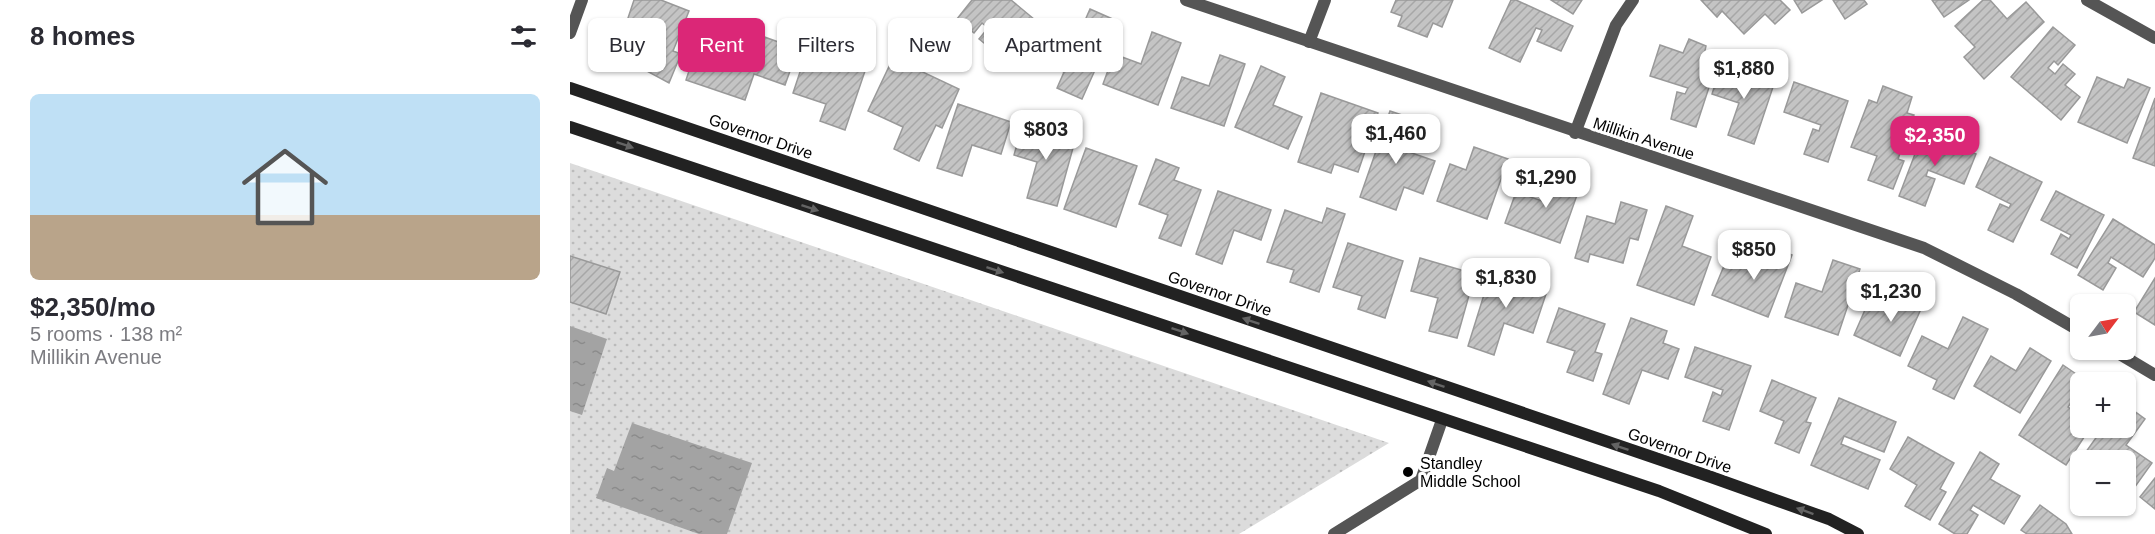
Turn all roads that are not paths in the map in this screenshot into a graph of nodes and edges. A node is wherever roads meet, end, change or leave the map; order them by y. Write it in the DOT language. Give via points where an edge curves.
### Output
graph roads {
  1 [pos="582,0"];
  2 [pos="1186,0"];
  3 [pos="1325,0"];
  4 [pos="1633,0"];
  5 [pos="2087,0"];
  6 [pos="570,33"];
  7 [pos="2155,38"];
  8 [pos="1309,42"];
  9 [pos="570,88"];
  10 [pos="570,127"];
  11 [pos="1575,133"];
  12 [pos="2070,325"];
  13 [pos="2130,360"];
  14 [pos="2155,375"];
  15 [pos="1442,420"];
  16 [pos="1334,534"];
  17 [pos="1766,534"];
  18 [pos="1858,534"];
  1 -- 6 [label="street"];
  2 -- 8 [label="street, Millikin Avenue"];
  3 -- 8 [label="street"];
  4 -- 11 [label="street" via="1616,25"];
  5 -- 7 [label="street"];
  8 -- 11 [label="street, Millikin Avenue"];
  18 -- 9 [label="main road, Governor Drive, one-way" via="1829,519 1700,473"];
  10 -- 15 [label="main road, one-way"];
  11 -- 12 [label="street, Millikin Avenue" via="1924,248"];
  13 -- 14 [label="street"];
  15 -- 16 [label="street" via="1421,480"];
  15 -- 17 [label="main road" via="1659,491"];
}
